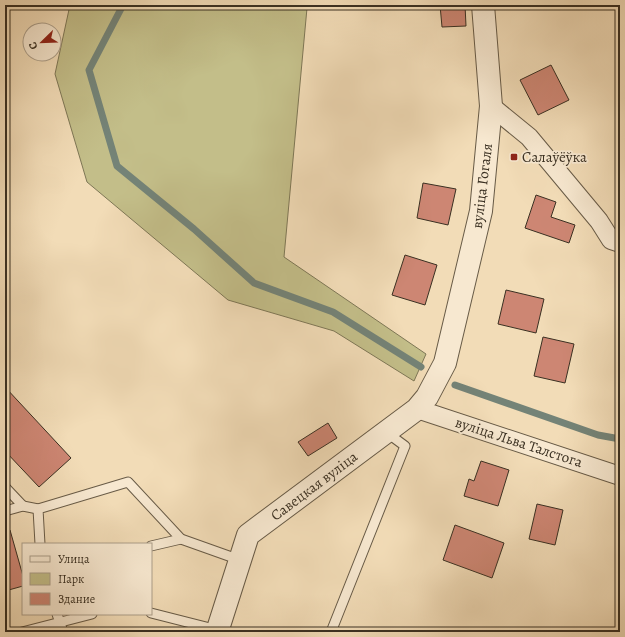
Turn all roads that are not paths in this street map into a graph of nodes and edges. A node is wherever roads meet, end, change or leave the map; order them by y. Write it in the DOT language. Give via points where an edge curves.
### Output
graph roads {
  1 [pos="483,5"];
  2 [pos="491,106"];
  3 [pos="620,243"];
  4 [pos="445,363"];
  5 [pos="418,409"];
  6 [pos="386,432"];
  7 [pos="620,476"];
  8 [pos="5,487"];
  9 [pos="23,506"];
  10 [pos="38,509"];
  11 [pos="5,511"];
  12 [pos="181,538"];
  13 [pos="40,543"];
  14 [pos="152,546"];
  15 [pos="240,560"];
  16 [pos="152,613"];
  17 [pos="84,615"];
  18 [pos="58,618"];
  19 [pos="217,631"];
  20 [pos="22,632"];
  21 [pos="62,632"];
  22 [pos="331,632"];
  1 -- 2 [label="street, вуліца Гогаля"];
  2 -- 3 [label="street" via="529,137 599,221 611,240"];
  2 -- 4 [label="street, вуліца Гогаля" via="481,211"];
  4 -- 5 [label="street, Савецкая вуліца"];
  5 -- 6 [label="street, Савецкая вуліца"];
  5 -- 7 [label="street, вуліца Льва Талстога"];
  6 -- 15 [label="street, Савецкая вуліца" via="248,535"];
  6 -- 22 [label="lane" via="405,446"];
  8 -- 9 [label="lane"];
  9 -- 10 [label="lane"];
  9 -- 11 [label="lane"];
  10 -- 12 [label="lane" via="128,482"];
  10 -- 13 [label="lane"];
  12 -- 14 [label="lane"];
  12 -- 15 [label="lane"];
  15 -- 19 [label="street, Савецкая вуліца"];
  16 -- 19 [label="lane"];
  17 -- 18 [label="lane"];
  18 -- 20 [label="lane"];
  18 -- 21 [label="lane"];
}
